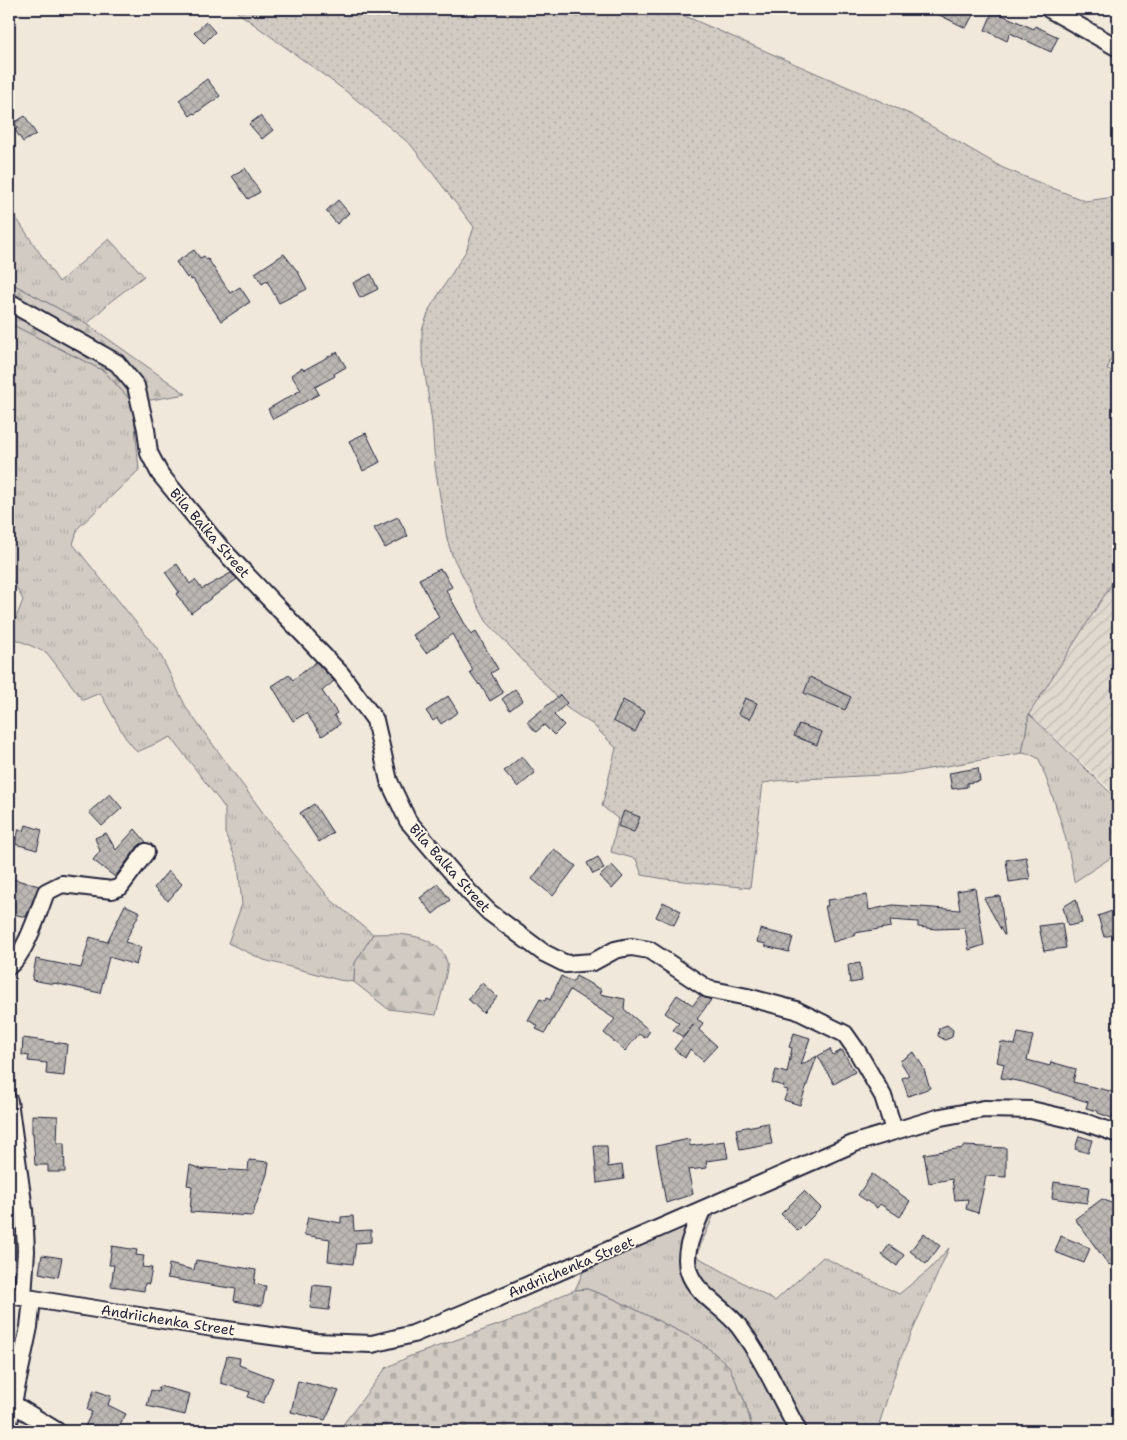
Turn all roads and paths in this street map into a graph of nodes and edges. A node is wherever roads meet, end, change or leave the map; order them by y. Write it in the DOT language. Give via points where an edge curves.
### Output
graph roads {
  1 [pos="1049,9"];
  2 [pos="1118,48"];
  3 [pos="9,302"];
  4 [pos="146,852"];
  5 [pos="9,966"];
  6 [pos="9,1101"];
  7 [pos="894,1130"];
  8 [pos="1118,1134"];
  9 [pos="702,1210"];
  10 [pos="21,1297"];
  11 [pos="13,1404"];
  12 [pos="9,1422"];
  13 [pos="57,1431"];
  14 [pos="798,1431"];
  1 -- 2 [label="street"];
  3 -- 7 [label="street, Bila Balka Street" via="117,363 136,386 149,453 160,474 218,546 341,674 375,720 389,781 408,821 488,912 544,953 566,964 593,962 624,948 649,950 708,989 796,1010 845,1034 883,1096"];
  4 -- 5 [label="street" via="120,887 112,890 62,884 46,892 30,935"];
  6 -- 10 [label="street" via="24,1210 26,1251"];
  7 -- 8 [label="street, Andriichenka Street" via="984,1109 1031,1110"];
  7 -- 9 [label="street, Andriichenka Street" via="855,1143"];
  9 -- 10 [label="street, Andriichenka Street" via="413,1334 372,1344 315,1342"];
  9 -- 14 [label="street" via="686,1254 689,1272 698,1286 740,1327"];
  10 -- 11 [label="street" via="29,1328"];
  11 -- 12 [label="street"];
  11 -- 13 [label="street"];
}
